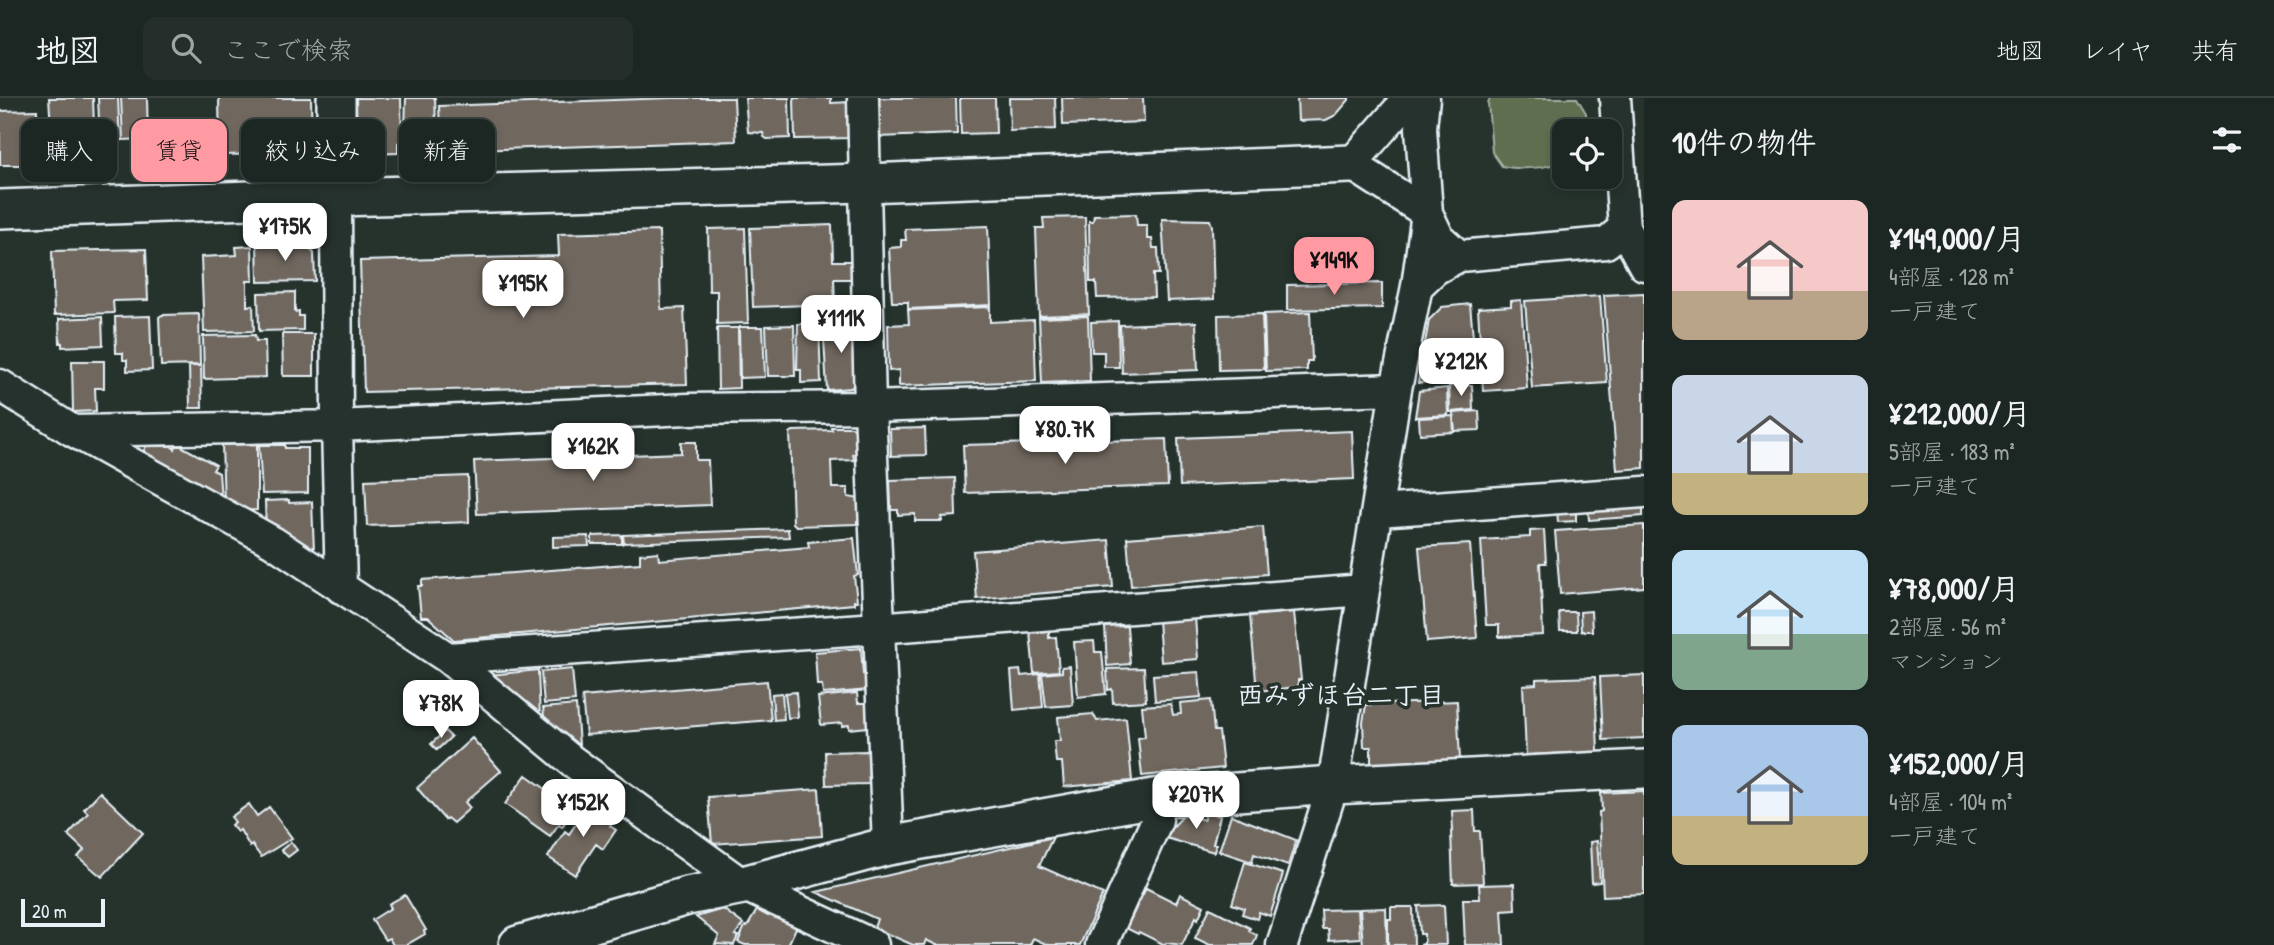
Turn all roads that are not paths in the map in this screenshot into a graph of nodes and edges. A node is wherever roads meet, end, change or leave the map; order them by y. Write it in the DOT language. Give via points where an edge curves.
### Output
graph roads {
  1 [pos="336,98"];
  2 [pos="863,98"];
  3 [pos="1409,98"];
  4 [pos="1424,98"];
  5 [pos="1615,98"];
  6 [pos="1351,164"];
  7 [pos="866,183"];
  8 [pos="336,197"];
  9 [pos="0,209"];
  10 [pos="1427,213"];
  11 [pos="1624,228"];
  12 [pos="1459,256"];
  13 [pos="1644,265"];
  14 [pos="1417,286"];
  15 [pos="0,385"];
  16 [pos="1396,389"];
  17 [pos="870,407"];
  18 [pos="337,426"];
  19 [pos="73,431"];
  20 [pos="1644,492"];
  21 [pos="1378,511"];
  22 [pos="341,588"];
  23 [pos="1364,590"];
  24 [pos="877,628"];
  25 [pos="448,658"];
  26 [pos="1644,769"];
  27 [pos="1333,785"];
  28 [pos="1154,798"];
  29 [pos="888,846"];
  30 [pos="743,885"];
  31 [pos="518,945"];
  32 [pos="873,945"];
  33 [pos="1101,945"];
  34 [pos="1282,945"];
  1 -- 8 [label="street"];
  2 -- 7 [label="street"];
  3 -- 6 [label="street"];
  4 -- 10 [label="street" via="1421,128"];
  5 -- 11 [label="street"];
  6 -- 7 [label="street"];
  6 -- 10 [label="street"];
  7 -- 8 [label="street"];
  7 -- 17 [label="street"];
  8 -- 9 [label="street"];
  8 -- 18 [label="street"];
  10 -- 12 [label="street" via="1439,238"];
  10 -- 14 [label="street"];
  11 -- 12 [label="street" via="1606,243"];
  11 -- 13 [label="street"];
  12 -- 14 [label="street"];
  14 -- 16 [label="street"];
  15 -- 19 [label="street"];
  16 -- 17 [label="street"];
  16 -- 21 [label="street"];
  17 -- 18 [label="street" via="688,409"];
  17 -- 24 [label="street"];
  18 -- 19 [label="street"];
  18 -- 22 [label="street"];
  19 -- 22 [label="street" via="274,542"];
  20 -- 21 [label="street"];
  21 -- 23 [label="street"];
  22 -- 25 [label="street"];
  23 -- 24 [label="street"];
  23 -- 27 [label="street"];
  24 -- 25 [label="street"];
  24 -- 29 [label="street"];
  25 -- 30 [label="street" via="572,761"];
  26 -- 27 [label="street"];
  27 -- 28 [label="street"];
  27 -- 34 [label="street"];
  28 -- 29 [label="street"];
  28 -- 33 [label="street" via="1157,820"];
  29 -- 30 [label="street"];
  30 -- 31 [label="street" via="687,896"];
  30 -- 32 [label="street"];
}
